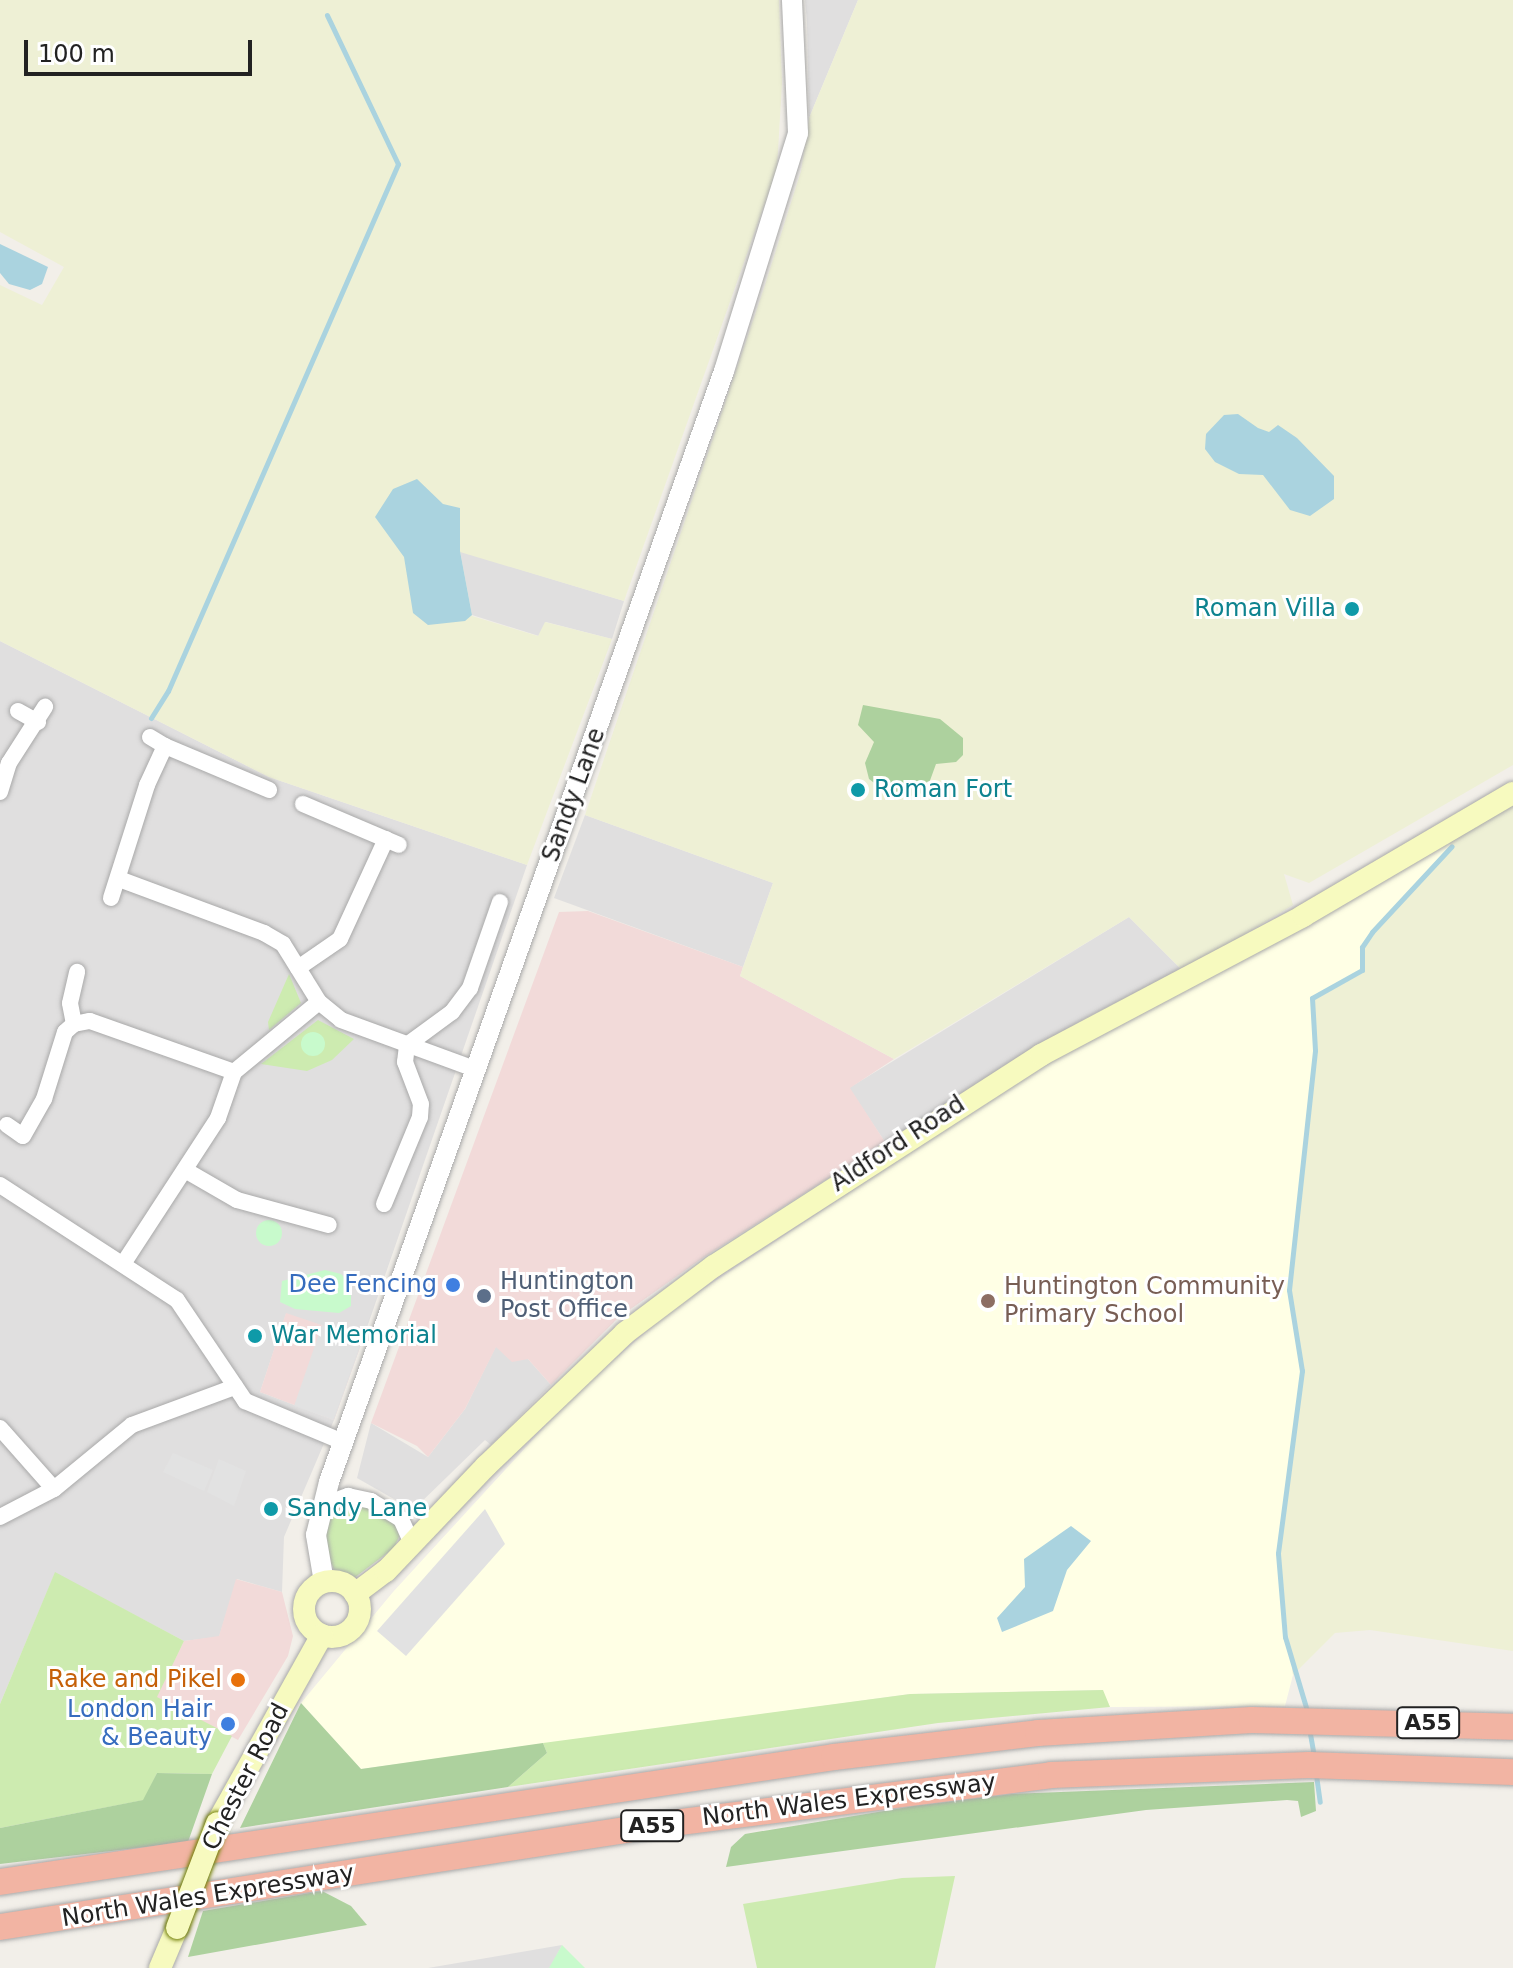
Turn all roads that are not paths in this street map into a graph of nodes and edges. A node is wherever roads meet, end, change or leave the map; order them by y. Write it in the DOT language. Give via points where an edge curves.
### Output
graph roads {
  1 [pos="792,0"];
  2 [pos="18,711"];
  3 [pos="269,790"];
  4 [pos="0,792"];
  5 [pos="1513,793"];
  6 [pos="303,804"];
  7 [pos="119,879"];
  8 [pos="111,898"];
  9 [pos="500,902"];
  10 [pos="298,968"];
  11 [pos="77,972"];
  12 [pos="319,1002"];
  13 [pos="74,1024"];
  14 [pos="407,1045"];
  15 [pos="475,1069"];
  16 [pos="234,1072"];
  17 [pos="7,1125"];
  18 [pos="185,1170"];
  19 [pos="0,1185"];
  20 [pos="384,1204"];
  21 [pos="329,1225"];
  22 [pos="123,1264"];
  23 [pos="235,1387"];
  24 [pos="0,1428"];
  25 [pos="343,1442"];
  26 [pos="54,1489"];
  27 [pos="323,1505"];
  28 [pos="0,1517"];
  29 [pos="412,1544"];
  30 [pos="324,1582"];
  31 [pos="355,1594"];
  32 [pos="322,1635"];
  33 [pos="1513,1727"];
  34 [pos="1513,1772"];
  35 [pos="0,1882"];
  36 [pos="0,1927"];
  37 [pos="160,1968"];
  1 -- 15 [label="street, Sandy Lane" via="798,133 724,371"];
  2 -- 4 [label="street" via="41,714 9,763"];
  3 -- 7 [label="street" via="158,741"];
  5 -- 29 [label="main road, Aldford Road" via="1303,916 1041,1055 764,1231 625,1333"];
  6 -- 10 [label="street" via="393,842 340,939"];
  7 -- 8 [label="street"];
  7 -- 10 [label="street" via="264,933 283,944"];
  9 -- 14 [label="street" via="470,988 452,1012"];
  10 -- 12 [label="street"];
  11 -- 13 [label="street" via="70,1003"];
  12 -- 14 [label="street" via="341,1020"];
  12 -- 16 [label="street"];
  13 -- 16 [label="street" via="90,1021"];
  13 -- 17 [label="street" via="65,1032 30,1141"];
  14 -- 15 [label="street"];
  14 -- 20 [label="street" via="405,1062 420,1117"];
  15 -- 25 [label="street, Sandy Lane"];
  16 -- 18 [label="street" via="218,1118"];
  18 -- 21 [label="street" via="237,1200"];
  18 -- 22 [label="street"];
  19 -- 22 [label="street"];
  22 -- 23 [label="street" via="177,1300"];
  23 -- 25 [label="street" via="245,1401"];
  23 -- 26 [label="street" via="132,1425"];
  24 -- 26 [label="street"];
  25 -- 27 [label="street, Sandy Lane"];
  26 -- 28 [label="street"];
  27 -- 29 [label="street" via="348,1496 371,1501 401,1519"];
  27 -- 30 [label="street, Sandy Lane" via="316,1535"];
  29 -- 31 [label="main road, Aldford Road"];
  30 -- 31 [label="main road" via="338,1582"];
  30 -- 32 [label="main road" via="311,1590 304,1604 310,1626"];
  31 -- 32 [label="main road" via="359,1614 352,1627 342,1634"];
  32 -- 37 [label="main road, Chester Road, bridge" via="217,1823"];
  33 -- 35 [label="highway, North Wales Expressway / A55" via="1298,1720 1038,1733 850,1755"];
  34 -- 36 [label="highway, North Wales Expressway / A55" via="1309,1765 1051,1775 859,1797"];
}
